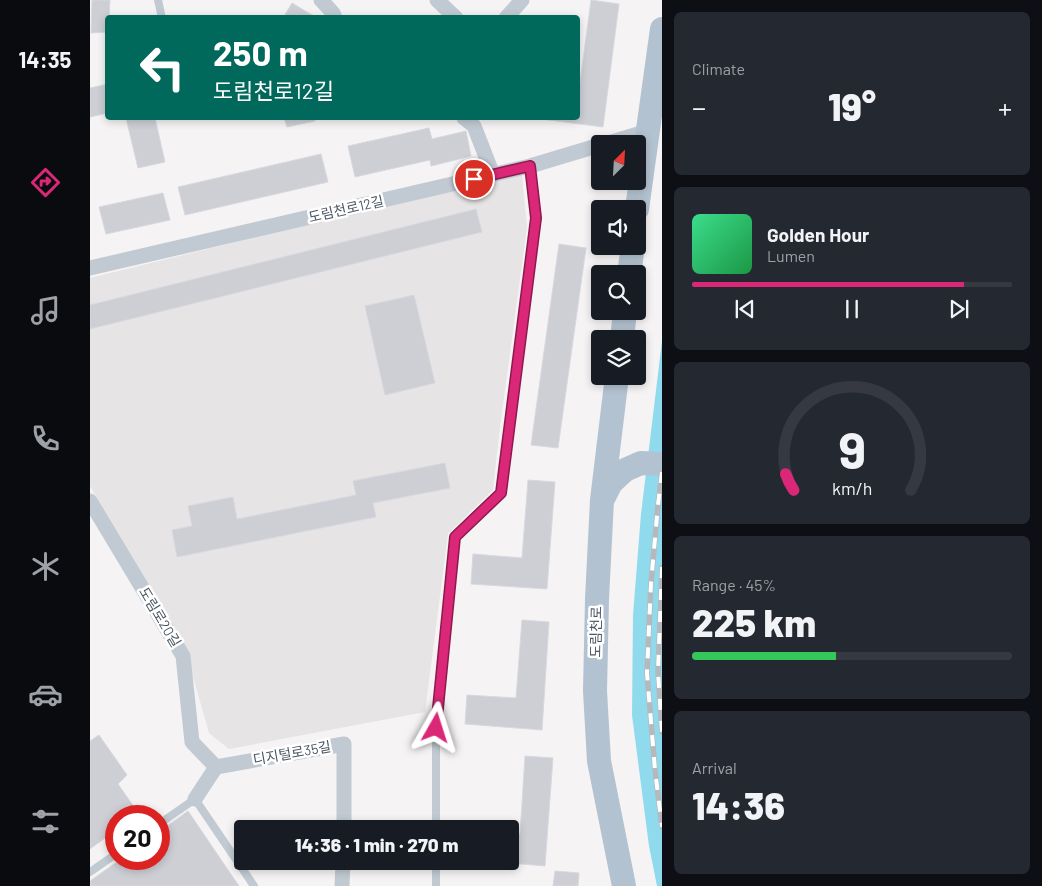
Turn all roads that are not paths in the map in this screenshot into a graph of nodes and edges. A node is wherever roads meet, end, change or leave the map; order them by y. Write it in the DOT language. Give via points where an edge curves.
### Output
graph roads {
  1 [pos="158,0"];
  2 [pos="321,0"];
  3 [pos="437,0"];
  4 [pos="522,0"];
  5 [pos="161,15"];
  6 [pos="334,15"];
  7 [pos="453,15"];
  8 [pos="509,15"];
  9 [pos="662,29"];
  10 [pos="466,120"];
  11 [pos="648,131"];
  12 [pos="635,135"];
  13 [pos="591,148"];
  14 [pos="530,166"];
  15 [pos="493,175"];
  16 [pos="639,200"];
  17 [pos="90,268"];
  18 [pos="616,385"];
  19 [pos="662,464"];
  20 [pos="607,491"];
  21 [pos="90,501"];
  22 [pos="216,767"];
  23 [pos="195,799"];
  24 [pos="170,816"];
  25 [pos="344,820"];
  26 [pos="436,820"];
  27 [pos="105,862"];
  28 [pos="343,870"];
  29 [pos="436,870"];
  30 [pos="90,872"];
  31 [pos="254,886"];
  32 [pos="342,886"];
  33 [pos="436,886"];
  34 [pos="624,886"];
  1 -- 5 [label="lane"];
  2 -- 6 [label="street"];
  3 -- 7 [label="street"];
  4 -- 8 [label="street"];
  9 -- 11 [label="main road"];
  10 -- 15 [label="street" via="474,126"];
  11 -- 12 [label="street"];
  11 -- 16 [label="main road"];
  13 -- 14 [label="street, 도림천로12길"];
  14 -- 15 [label="street, 도림천로12길"];
  14 -- 26 [label="lane" via="536,218 501,493 455,537 436,728"];
  15 -- 17 [label="street, 도림천로12길"];
  18 -- 20 [label="main road, 도림천로"];
  19 -- 20 [label="main road" via="641,463 625,470"];
  20 -- 34 [label="main road, 도림천로" via="597,599 595,691 599,761"];
  21 -- 22 [label="street, 도림로20길" via="183,656 192,742"];
  22 -- 23 [label="street"];
  22 -- 25 [label="street, 디지털로35길" via="344,744"];
  23 -- 24 [label="lane"];
  23 -- 31 [label="lane"];
  27 -- 30 [label="lane"];
  28 -- 32 [label="street"];
  29 -- 33 [label="lane"];
}
